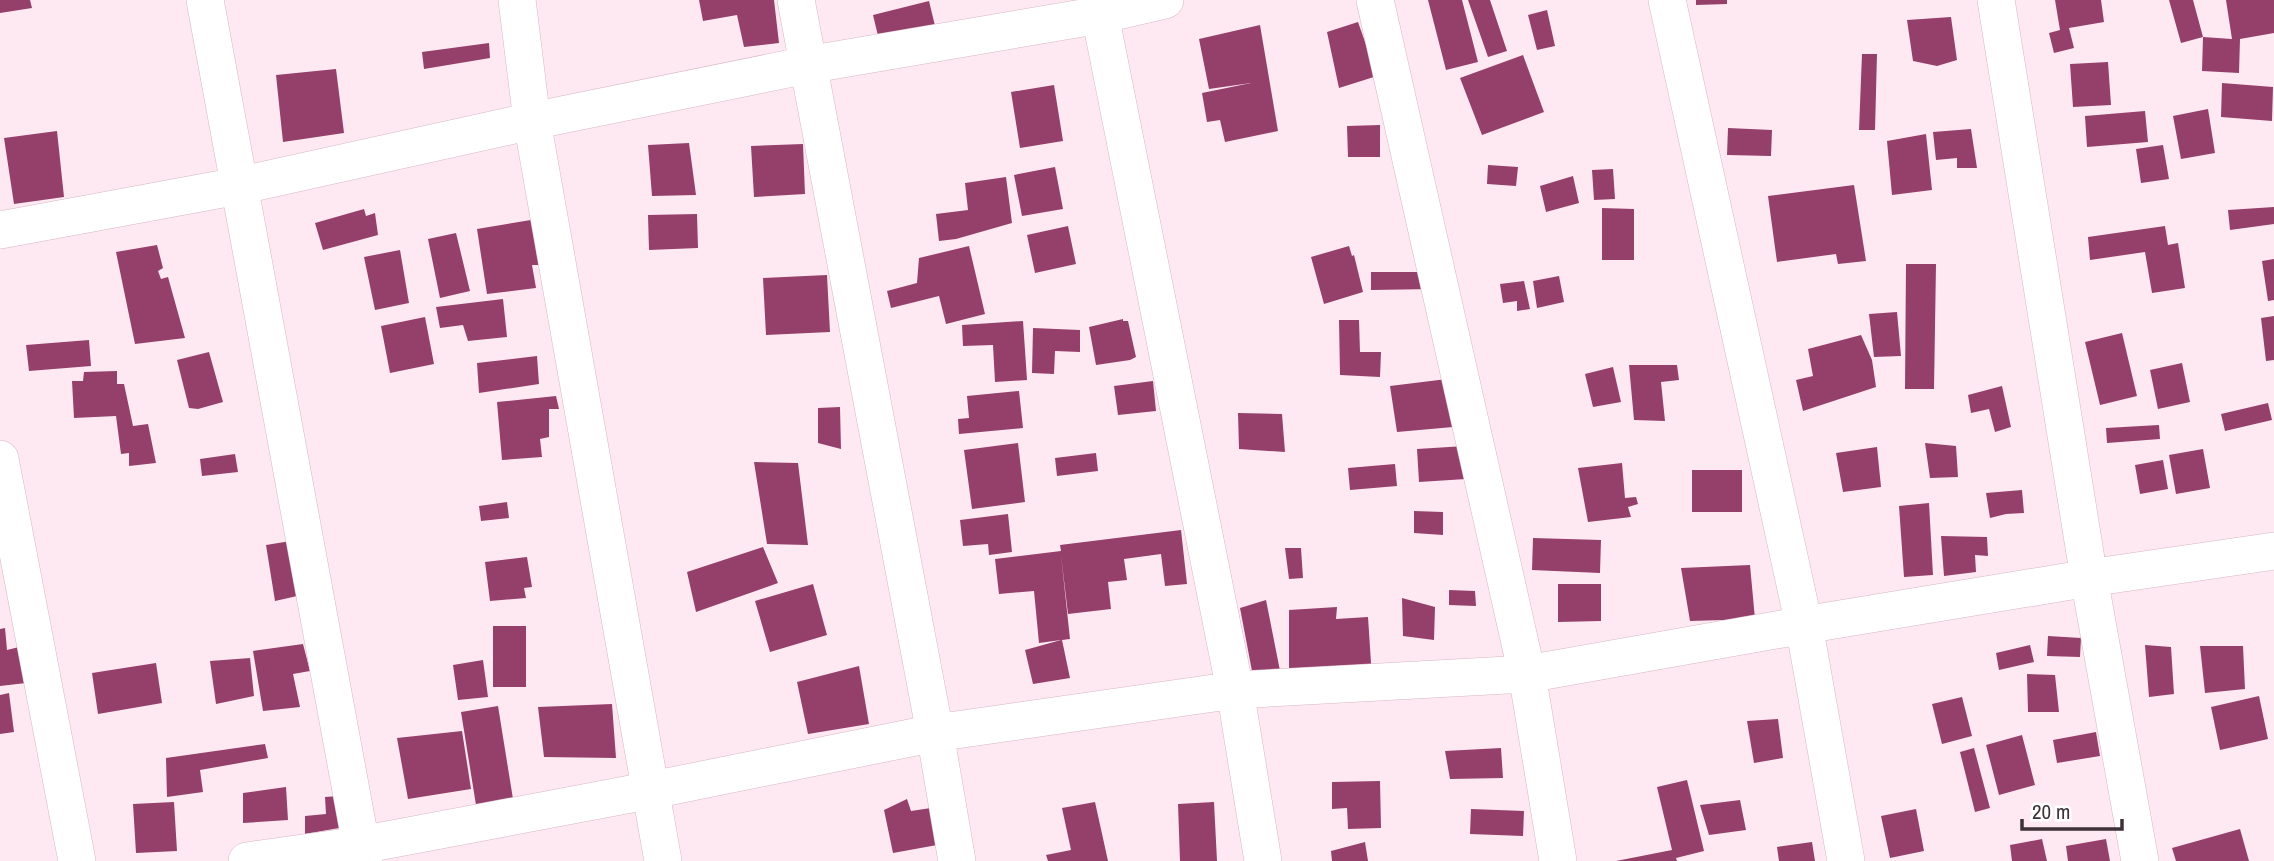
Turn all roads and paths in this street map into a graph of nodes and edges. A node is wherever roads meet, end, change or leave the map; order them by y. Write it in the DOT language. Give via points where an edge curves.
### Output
graph roads {
  1 [pos="205,0"];
  2 [pos="517,0"];
  3 [pos="796,0"];
  4 [pos="1166,0"];
  5 [pos="1375,0"];
  6 [pos="1667,0"];
  7 [pos="1996,0"];
  8 [pos="1098,8"];
  9 [pos="807,65"];
  10 [pos="532,121"];
  11 [pos="238,186"];
  12 [pos="0,230"];
  13 [pos="0,459"];
  14 [pos="2274,551"];
  15 [pos="2090,578"];
  16 [pos="1804,625"];
  17 [pos="1527,674"];
  18 [pos="1235,690"];
  19 [pos="935,733"];
  20 [pos="652,790"];
  21 [pos="363,853"];
  22 [pos="77,861"];
  23 [pos="247,861"];
  24 [pos="663,861"];
  25 [pos="957,861"];
  26 [pos="1264,861"];
  27 [pos="1558,861"];
  28 [pos="1846,861"];
  29 [pos="2140,861"];
  1 -- 11 [label="street"];
  2 -- 10 [label="street"];
  3 -- 9 [label="street"];
  4 -- 8 [label="street"];
  5 -- 17 [label="street"];
  6 -- 16 [label="street"];
  7 -- 15 [label="street"];
  8 -- 9 [label="street"];
  8 -- 18 [label="street"];
  9 -- 10 [label="street"];
  9 -- 19 [label="street"];
  10 -- 11 [label="street"];
  10 -- 20 [label="street"];
  11 -- 12 [label="street"];
  11 -- 21 [label="street"];
  13 -- 22 [label="street"];
  14 -- 15 [label="street"];
  15 -- 16 [label="street"];
  15 -- 29 [label="street"];
  16 -- 17 [label="street"];
  16 -- 28 [label="street"];
  17 -- 18 [label="street"];
  17 -- 27 [label="street"];
  18 -- 19 [label="street"];
  18 -- 26 [label="street"];
  19 -- 20 [label="street"];
  19 -- 25 [label="street"];
  20 -- 21 [label="street"];
  20 -- 24 [label="street"];
  21 -- 23 [label="street"];
}
